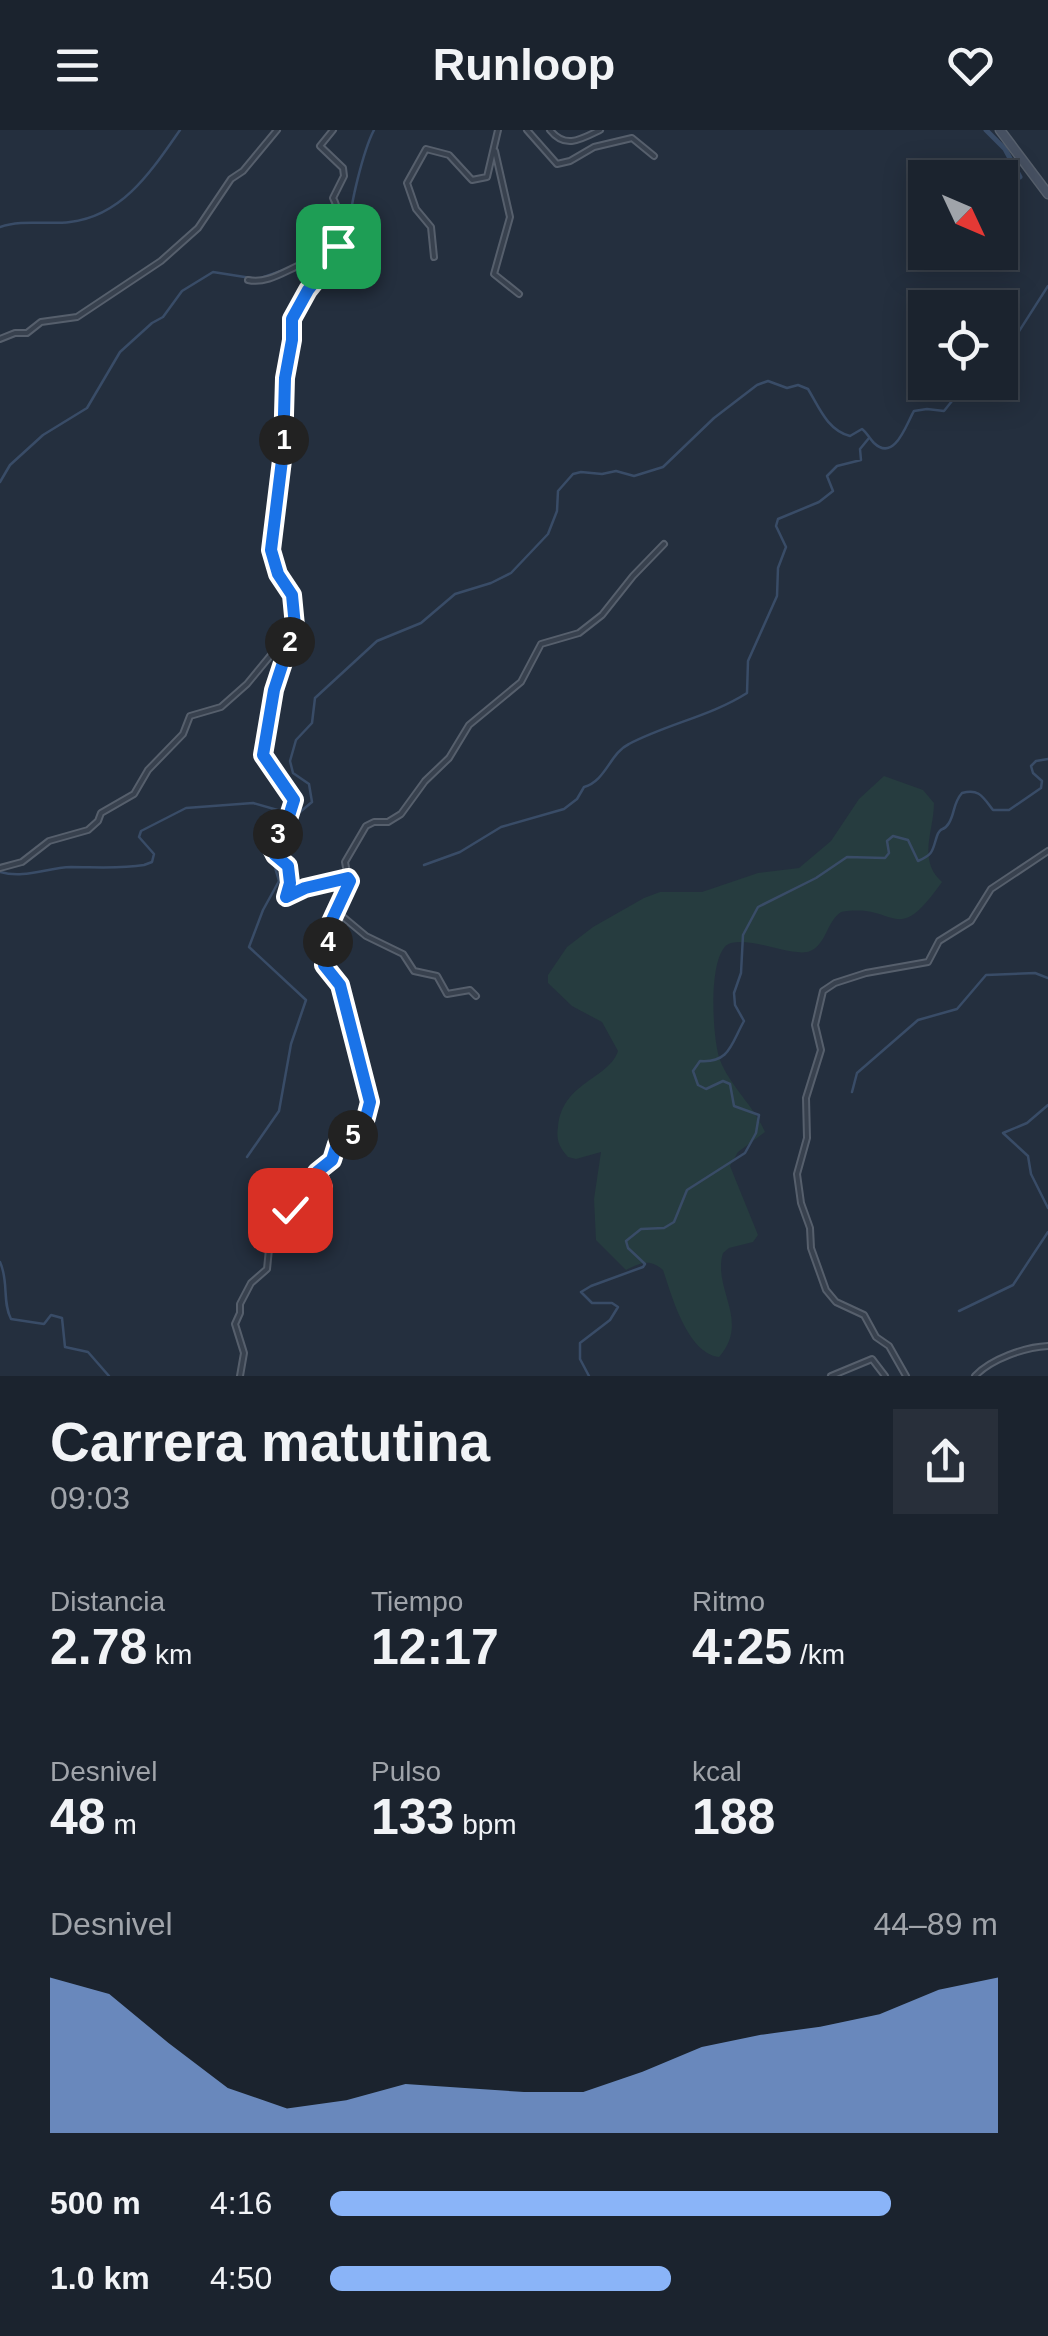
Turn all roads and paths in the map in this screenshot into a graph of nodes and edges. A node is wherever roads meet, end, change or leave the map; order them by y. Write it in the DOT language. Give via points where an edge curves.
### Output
graph roads {
  1 [pos="277,130"];
  2 [pos="334,130"];
  3 [pos="498,130"];
  4 [pos="527,130"];
  5 [pos="550,130"];
  6 [pos="600,130"];
  7 [pos="1000,130"];
  8 [pos="494,151"];
  9 [pos="654,156"];
  10 [pos="1048,194"];
  11 [pos="434,257"];
  12 [pos="325,269"];
  13 [pos="248,280"];
  14 [pos="519,294"];
  15 [pos="0,340"];
  16 [pos="664,544"];
  17 [pos="293,618"];
  18 [pos="1048,851"];
  19 [pos="0,868"];
  20 [pos="348,878"];
  21 [pos="336,911"];
  22 [pos="476,996"];
  23 [pos="1048,1346"];
  24 [pos="240,1376"];
  25 [pos="831,1376"];
  26 [pos="885,1376"];
  27 [pos="906,1376"];
  28 [pos="975,1376"];
  1 -- 15 [label="street" via="231,179 198,228 161,262 77,317 41,322"];
  2 -- 12 [label="street" via="320,148 340,162 344,176 333,198 340,211 338,250"];
  3 -- 8 [label="street"];
  4 -- 9 [label="street" via="557,164 626,139"];
  5 -- 6 [label="street" via="565,143"];
  7 -- 10 [label="street"];
  8 -- 11 [label="street" via="487,177 474,181 446,153 424,151 407,185 431,227"];
  8 -- 14 [label="street" via="510,218 494,274"];
  12 -- 13 [label="street" via="311,261 292,272"];
  12 -- 17 [label="street" via="292,319 285,378 271,550 292,595"];
  16 -- 20 [label="street" via="602,615 578,633 540,644 522,682 470,725 401,814 366,826 346,862"];
  17 -- 19 [label="street" via="255,676 221,707 190,716 134,794 101,813 88,830 49,841 22,862"];
  17 -- 20 [label="street" via="263,755 294,800 271,850 288,866 286,897"];
  18 -- 27 [label="street" via="990,890 970,923 939,941 928,962 834,983 819,999 815,1025 821,1050 806,1098 800,1202 830,1294 864,1315"];
  20 -- 21 [label="street"];
  21 -- 22 [label="street" via="403,954 414,970 437,976 447,994 470,990"];
  21 -- 24 [label="street" via="324,965 340,985 349,1014 368,1117 320,1168 323,1188 296,1197 274,1236 267,1269 240,1304"];
  23 -- 28 [label="street" via="1029,1348"];
  25 -- 26 [label="street" via="872,1359"];
}
